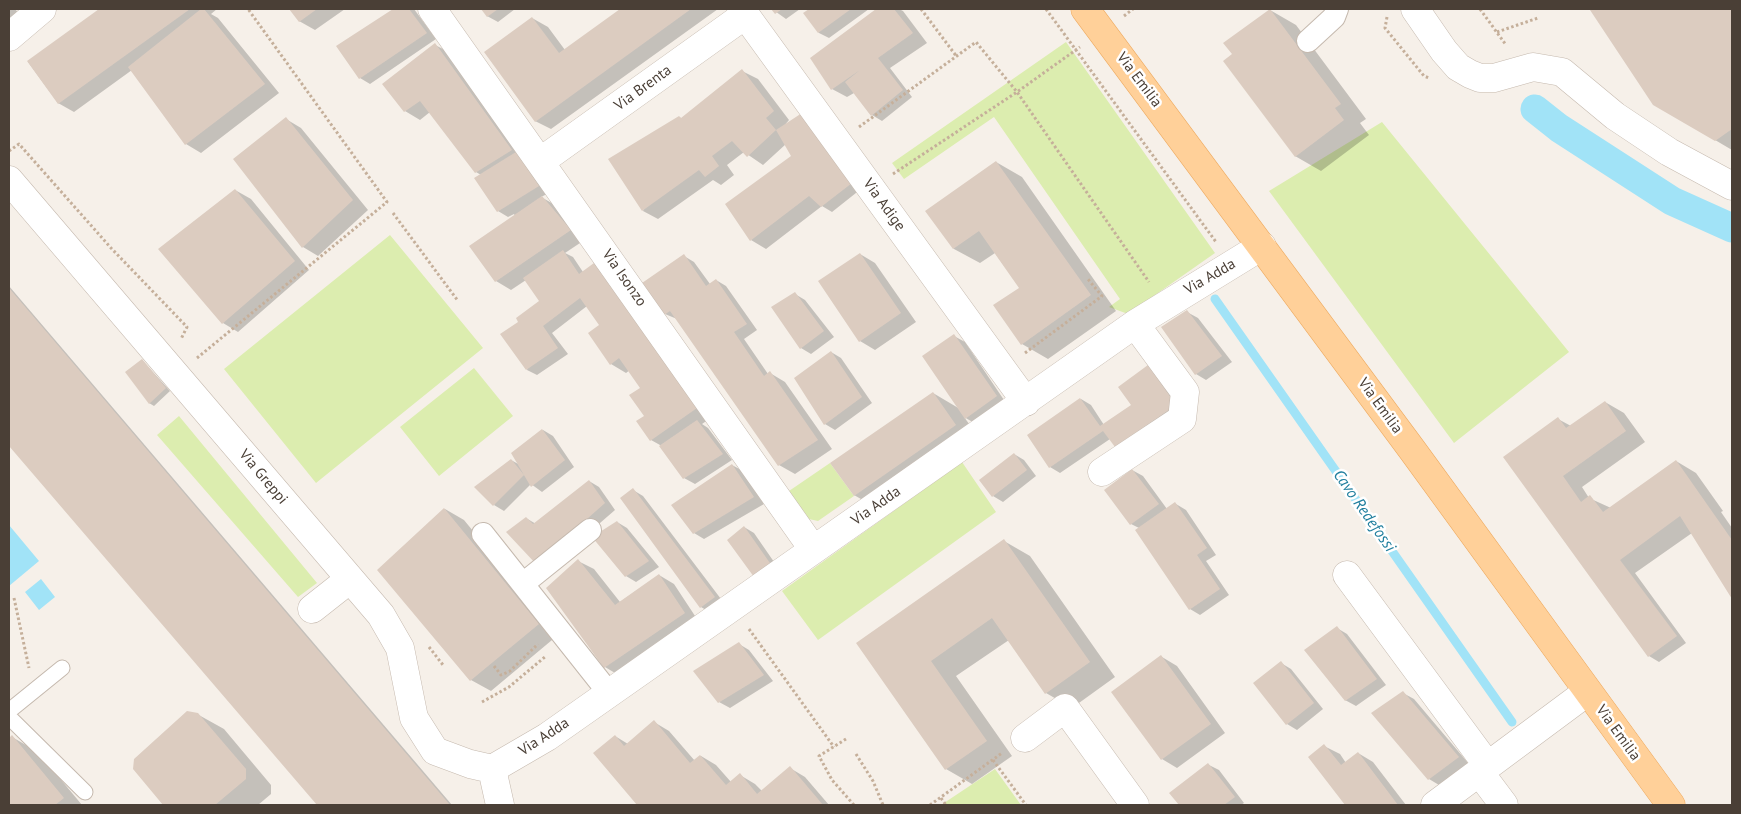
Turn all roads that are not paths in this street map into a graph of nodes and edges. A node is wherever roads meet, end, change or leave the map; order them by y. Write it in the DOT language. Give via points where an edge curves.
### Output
graph roads {
  1 [pos="432,9"];
  2 [pos="1085,9"];
  3 [pos="1337,9"];
  4 [pos="1415,9"];
  5 [pos="36,11"];
  6 [pos="743,12"];
  7 [pos="9,37"];
  8 [pos="1308,41"];
  9 [pos="541,161"];
  10 [pos="9,180"];
  11 [pos="1732,186"];
  12 [pos="1262,246"];
  13 [pos="1135,324"];
  14 [pos="1026,402"];
  15 [pos="1102,472"];
  16 [pos="590,530"];
  17 [pos="483,534"];
  18 [pos="813,549"];
  19 [pos="1347,575"];
  20 [pos="350,578"];
  21 [pos="524,583"];
  22 [pos="312,609"];
  23 [pos="62,668"];
  24 [pos="1588,692"];
  25 [pos="609,693"];
  26 [pos="9,711"];
  27 [pos="9,716"];
  28 [pos="1025,738"];
  29 [pos="492,769"];
  30 [pos="1484,770"];
  31 [pos="85,792"];
  32 [pos="500,805"];
  33 [pos="1135,805"];
  34 [pos="1435,805"];
  35 [pos="1504,805"];
  36 [pos="1671,805"];
  1 -- 9 [label="street, Via Isonzo"];
  2 -- 12 [label="main road, Via Emilia"];
  3 -- 8 [label="street" via="1334,17"];
  4 -- 11 [label="street" via="1458,67 1480,78 1494,78 1533,67 1562,72 1615,116 1670,152"];
  5 -- 7 [label="street"];
  6 -- 9 [label="street, Via Brenta"];
  6 -- 14 [label="street, Via Adige"];
  9 -- 18 [label="street, Via Isonzo"];
  10 -- 20 [label="street, Via Greppi"];
  12 -- 13 [label="street, Via Adda"];
  12 -- 24 [label="main road, Via Emilia"];
  13 -- 14 [label="street, Via Adda"];
  13 -- 15 [label="street" via="1185,392 1182,419"];
  14 -- 18 [label="street, Via Adda"];
  16 -- 21 [label="street"];
  17 -- 21 [label="street"];
  18 -- 25 [label="street, Via Adda"];
  19 -- 30 [label="street"];
  20 -- 22 [label="street"];
  20 -- 29 [label="street, Via Greppi" via="381,615 400,648 414,718 435,751"];
  21 -- 25 [label="street"];
  23 -- 26 [label="lane"];
  24 -- 30 [label="street"];
  24 -- 36 [label="main road, Via Emilia"];
  25 -- 29 [label="street, Via Adda" via="547,737"];
  27 -- 31 [label="lane"];
  28 -- 33 [label="street" via="1065,708"];
  29 -- 32 [label="street"];
  30 -- 34 [label="street"];
  30 -- 35 [label="street"];
}
